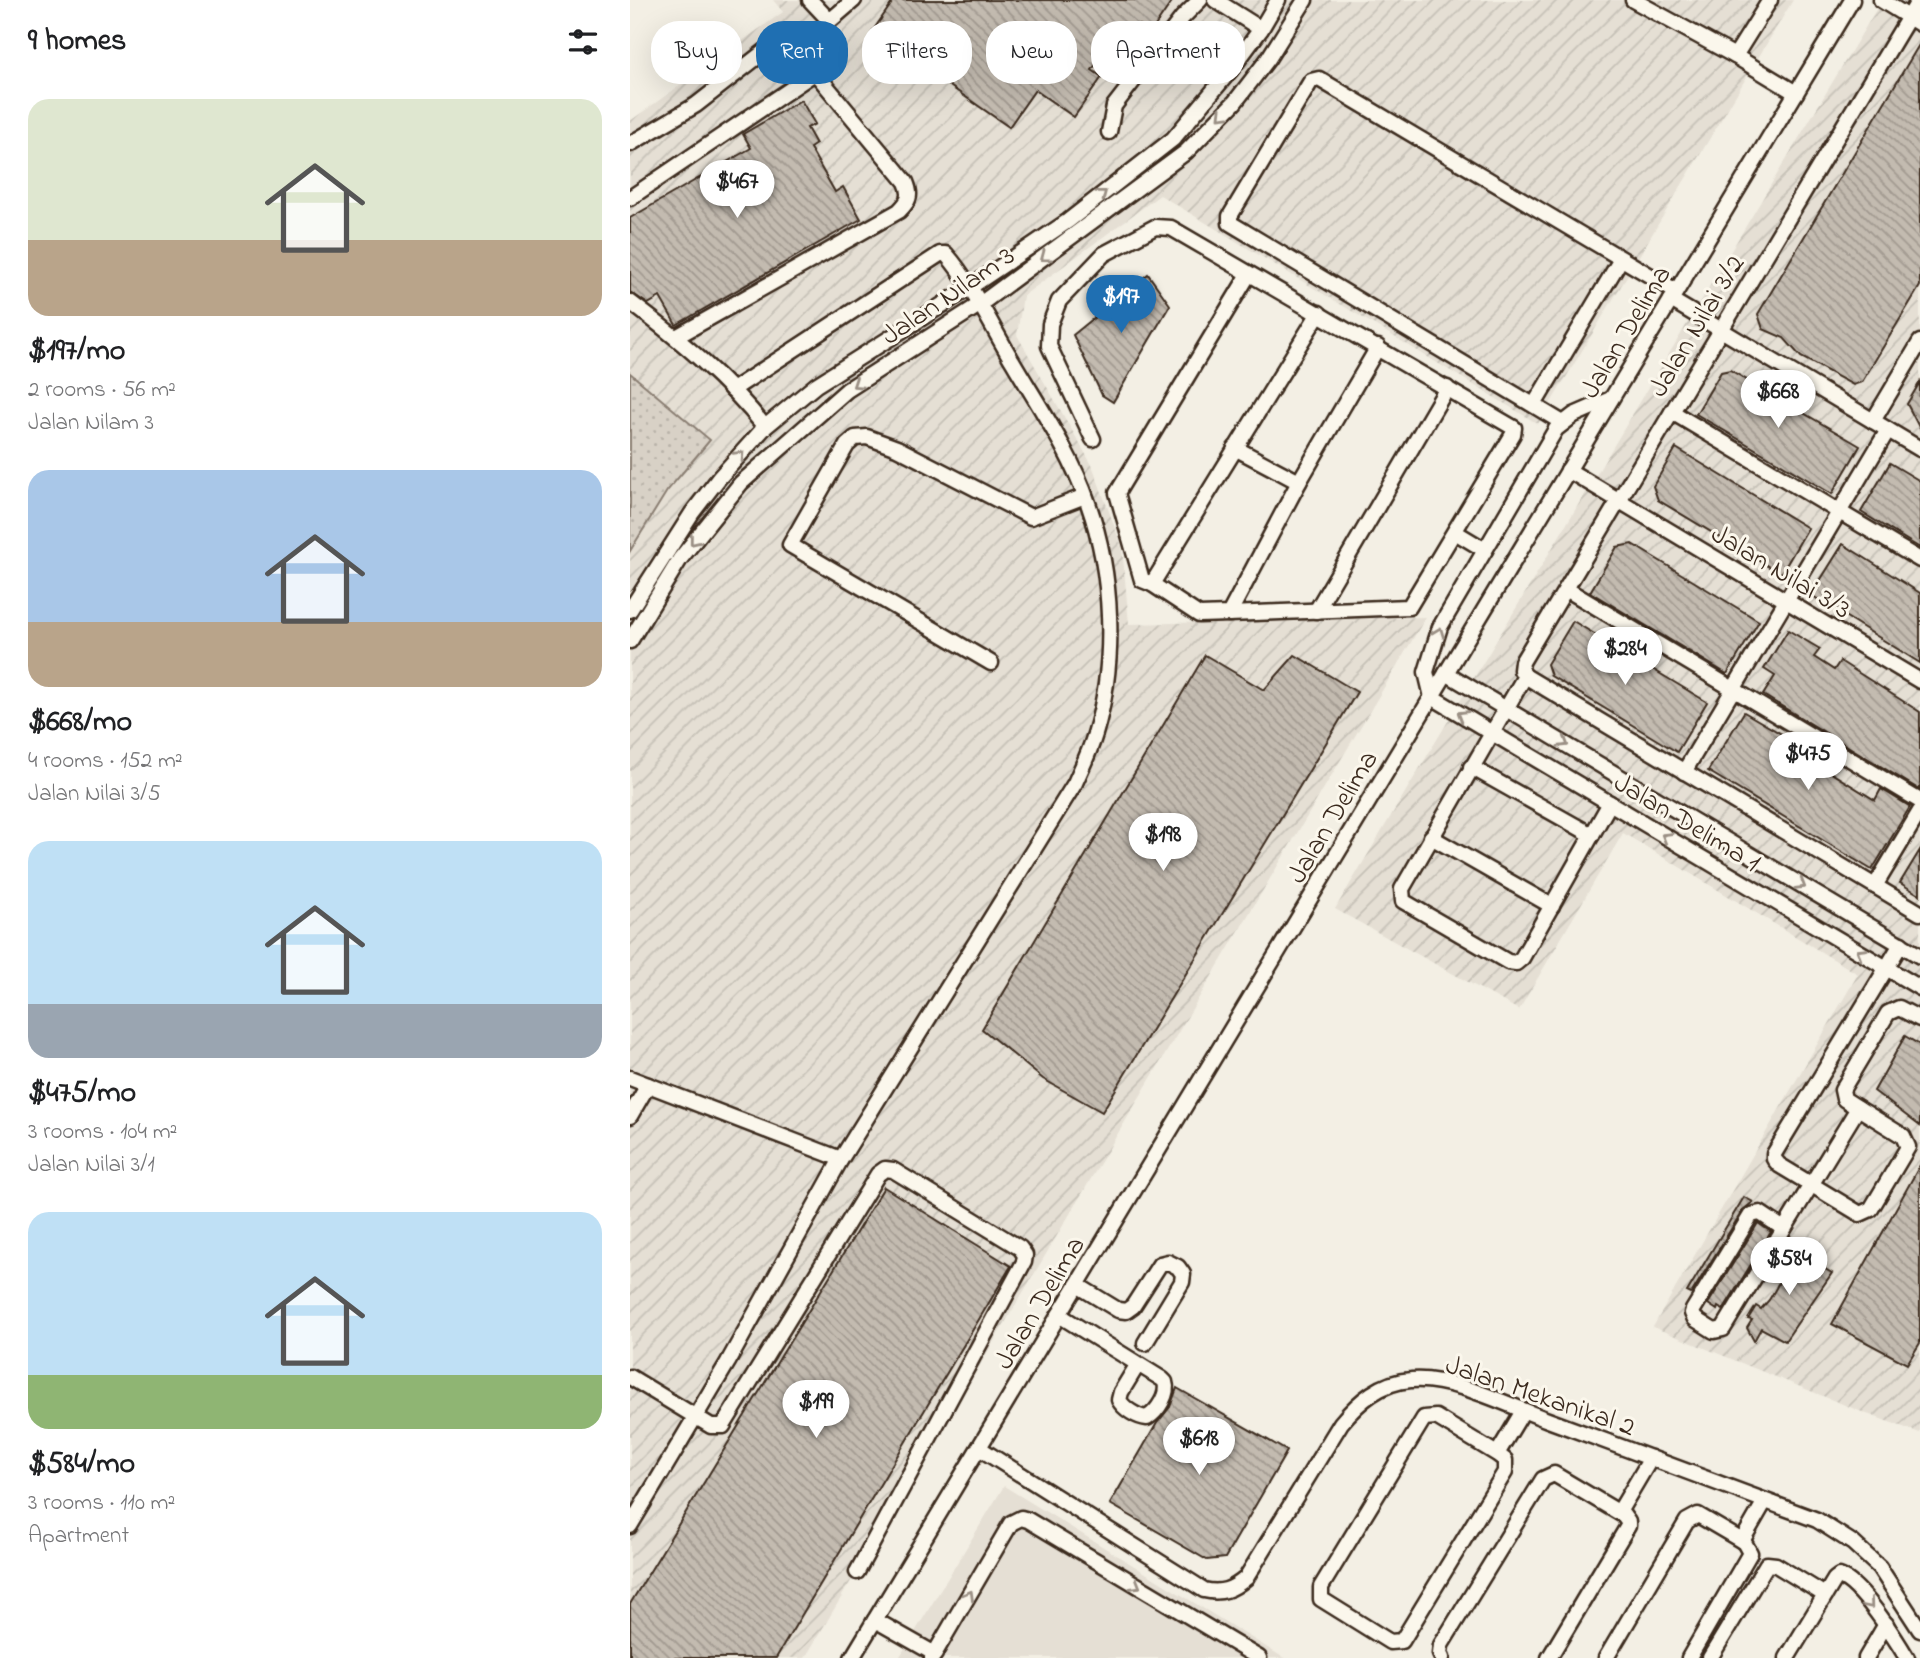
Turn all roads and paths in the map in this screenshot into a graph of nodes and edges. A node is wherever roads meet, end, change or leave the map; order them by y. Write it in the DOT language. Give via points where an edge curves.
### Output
graph roads {
  1 [pos="810,0"];
  2 [pos="854,0"];
  3 [pos="1200,0"];
  4 [pos="1215,0"];
  5 [pos="1278,0"];
  6 [pos="1305,0"];
  7 [pos="1633,0"];
  8 [pos="1770,0"];
  9 [pos="1852,0"];
  10 [pos="1881,0"];
  11 [pos="1919,0"];
  12 [pos="1914,20"];
  13 [pos="1261,29"];
  14 [pos="1735,56"];
  15 [pos="756,58"];
  16 [pos="1796,93"];
  17 [pos="1109,132"];
  18 [pos="630,145"];
  19 [pos="630,198"];
  20 [pos="1621,258"];
  21 [pos="1249,274"];
  22 [pos="969,288"];
  23 [pos="1674,296"];
  24 [pos="630,302"];
  25 [pos="979,305"];
  26 [pos="1319,313"];
  27 [pos="1721,330"];
  28 [pos="676,337"];
  29 [pos="1920,342"];
  30 [pos="1378,347"];
  31 [pos="1447,388"];
  32 [pos="732,390"];
  33 [pos="1611,399"];
  34 [pos="1534,405"];
  35 [pos="1672,412"];
  36 [pos="1873,421"];
  37 [pos="1563,423"];
  38 [pos="765,427"];
  39 [pos="1888,430"];
  40 [pos="1093,439"];
  41 [pos="1235,448"];
  42 [pos="1920,449"];
  43 [pos="1569,470"];
  44 [pos="1299,482"];
  45 [pos="1085,496"];
  46 [pos="1619,501"];
  47 [pos="1839,512"];
  48 [pos="1455,532"];
  49 [pos="1485,550"];
  50 [pos="1920,560"];
  51 [pos="1152,584"];
  52 [pos="1566,589"];
  53 [pos="1786,601"];
  54 [pos="630,610"];
  55 [pos="1316,611"];
  56 [pos="1229,614"];
  57 [pos="630,641"];
  58 [pos="991,663"];
  59 [pos="1446,673"];
  60 [pos="1525,676"];
  61 [pos="1920,681"];
  62 [pos="1733,690"];
  63 [pos="1432,697"];
  64 [pos="1505,708"];
  65 [pos="1491,732"];
  66 [pos="1471,767"];
  67 [pos="1684,772"];
  68 [pos="1920,801"];
  69 [pos="1610,803"];
  70 [pos="1920,811"];
  71 [pos="1592,835"];
  72 [pos="1432,837"];
  73 [pos="1875,886"];
  74 [pos="1552,905"];
  75 [pos="1920,913"];
  76 [pos="1901,944"];
  77 [pos="1920,956"];
  78 [pos="1886,968"];
  79 [pos="1920,988"];
  80 [pos="1920,1019"];
  81 [pos="630,1078"];
  82 [pos="648,1085"];
  83 [pos="1858,1108"];
  84 [pos="630,1116"];
  85 [pos="841,1160"];
  86 [pos="1811,1185"];
  87 [pos="1784,1229"];
  88 [pos="1077,1284"];
  89 [pos="1059,1315"];
  90 [pos="1145,1343"];
  91 [pos="1138,1364"];
  92 [pos="630,1377"];
  93 [pos="1523,1411"];
  94 [pos="695,1417"];
  95 [pos="979,1448"];
  96 [pos="1497,1454"];
  97 [pos="1651,1458"];
  98 [pos="1765,1501"];
  99 [pos="1619,1513"];
  100 [pos="630,1526"];
  101 [pos="1742,1541"];
  102 [pos="857,1572"];
  103 [pos="1825,1595"];
  104 [pos="875,1620"];
  105 [pos="1886,1624"];
  106 [pos="1920,1630"];
  107 [pos="933,1656"];
  108 [pos="1251,1656"];
  109 [pos="852,1658"];
  110 [pos="1442,1658"];
  111 [pos="1549,1658"];
  112 [pos="1606,1658"];
  113 [pos="1689,1658"];
  114 [pos="1710,1658"];
  115 [pos="1787,1658"];
  116 [pos="1866,1658"];
  117 [pos="1906,1658"];
  1 -- 2 [label="street" via="832,19"];
  3 -- 17 [label="street" via="1114,106"];
  4 -- 13 [label="street"];
  5 -- 13 [label="street, Jalan Nilam 3"];
  6 -- 25 [label="street, Jalan Nilam 3, one-way" via="1235,102 1186,152"];
  7 -- 14 [label="street"];
  8 -- 14 [label="street"];
  9 -- 16 [label="street, Jalan Delima"];
  10 -- 12 [label="street"];
  11 -- 12 [label="street, Jalan Nilai 3/2"];
  12 -- 27 [label="street, Jalan Nilai 3/2"];
  22 -- 13 [label="street, Jalan Nilam 3, one-way" via="1068,221 1173,139"];
  14 -- 16 [label="street"];
  15 -- 18 [label="street" via="696,105"];
  16 -- 23 [label="street, Jalan Delima"];
  19 -- 28 [label="street" via="813,74 911,192 899,211"];
  20 -- 23 [label="street"];
  20 -- 34 [label="street"];
  20 -- 34 [label="street" via="1317,78 1234,209 1229,219 1233,225"];
  21 -- 26 [label="street"];
  21 -- 40 [label="street" via="1171,229 1155,227 1104,254 1059,301 1050,324 1049,346"];
  21 -- 51 [label="street" via="1117,492 1142,580"];
  22 -- 25 [label="street"];
  22 -- 32 [label="street" via="948,256 940,254"];
  22 -- 38 [label="street, Jalan Nilam 3" via="816,385"];
  23 -- 27 [label="street"];
  23 -- 33 [label="street, Jalan Delima"];
  24 -- 28 [label="street"];
  25 -- 45 [label="street" via="1065,450"];
  25 -- 57 [label="street, Jalan Nilam 3, one-way" via="848,390 741,483 680,559"];
  26 -- 30 [label="street"];
  26 -- 41 [label="street"];
  27 -- 35 [label="street, Jalan Nilai 3/2"];
  27 -- 36 [label="street"];
  28 -- 32 [label="street"];
  29 -- 36 [label="street"];
  30 -- 31 [label="street"];
  30 -- 44 [label="street"];
  31 -- 48 [label="street" via="1514,431"];
  31 -- 55 [label="street"];
  32 -- 38 [label="street"];
  33 -- 37 [label="street"];
  33 -- 43 [label="street, Jalan Delima"];
  34 -- 37 [label="street"];
  35 -- 46 [label="street, Jalan Nilai 3/2"];
  35 -- 47 [label="street"];
  36 -- 39 [label="street"];
  37 -- 49 [label="street"];
  54 -- 38 [label="street, Jalan Nilam 3, one-way" via="692,513"];
  39 -- 42 [label="street"];
  39 -- 47 [label="street"];
  41 -- 44 [label="street"];
  41 -- 51 [label="street"];
  43 -- 46 [label="street, Jalan Nilai 3/3"];
  43 -- 59 [label="street, Jalan Delima"];
  44 -- 56 [label="street"];
  45 -- 58 [label="street" via="1031,517 897,448 867,437 855,438 790,545"];
  45 -- 85 [label="street" via="1105,569 1109,626 1095,734 1075,783"];
  46 -- 52 [label="street, Jalan Nilai 3/2"];
  46 -- 53 [label="street, Jalan Nilai 3/3"];
  47 -- 50 [label="street"];
  47 -- 53 [label="street"];
  48 -- 49 [label="street"];
  48 -- 55 [label="street" via="1409,607"];
  63 -- 49 [label="street, one-way" via="1426,673 1440,626"];
  51 -- 56 [label="street" via="1199,615"];
  52 -- 60 [label="street, Jalan Nilai 3/2" via="1522,662"];
  52 -- 62 [label="street"];
  53 -- 61 [label="street, Jalan Nilai 3/3"];
  53 -- 62 [label="street"];
  55 -- 56 [label="street"];
  59 -- 63 [label="street, Jalan Delima"];
  59 -- 64 [label="street, Jalan Delima 1"];
  60 -- 64 [label="street, Jalan Nilai 3/2"];
  60 -- 67 [label="street"];
  62 -- 67 [label="street"];
  62 -- 68 [label="street"];
  65 -- 63 [label="street, Jalan Delima 1, one-way"];
  63 -- 88 [label="street, Jalan Delima"];
  64 -- 65 [label="street, Jalan Nilai 3/2"];
  64 -- 76 [label="street, Jalan Delima 1, one-way"];
  65 -- 66 [label="street, Jalan Nilai 3/2"];
  65 -- 69 [label="street, Jalan Delima 1"];
  66 -- 71 [label="street"];
  66 -- 72 [label="street, Jalan Nilai 3/2"];
  67 -- 73 [label="street"];
  69 -- 71 [label="street"];
  78 -- 69 [label="street, Jalan Delima 1, one-way"];
  70 -- 73 [label="street"];
  71 -- 74 [label="street"];
  72 -- 74 [label="street"];
  72 -- 74 [label="street, Jalan Nilai 3/2" via="1402,889 1403,901 1508,962 1522,958"];
  73 -- 75 [label="street"];
  76 -- 77 [label="street, Jalan Delima 1"];
  76 -- 78 [label="street"];
  78 -- 79 [label="street, Jalan Delima 1"];
  78 -- 86 [label="street" via="1775,1150 1776,1163"];
  80 -- 83 [label="street" via="1899,1008 1888,1013 1842,1090 1844,1099"];
  81 -- 82 [label="street"];
  82 -- 84 [label="street"];
  82 -- 85 [label="street"];
  83 -- 86 [label="street"];
  83 -- 86 [label="street" via="1906,1139 1908,1147 1901,1160 1864,1214"];
  85 -- 94 [label="street"];
  86 -- 87 [label="street"];
  87 -- 87 [label="street" via="1723,1329 1714,1331 1693,1317 1751,1215 1760,1213"];
  88 -- 89 [label="street, Jalan Delima"];
  88 -- 90 [label="street" via="1126,1311 1160,1264 1178,1267 1182,1282"];
  89 -- 91 [label="street"];
  89 -- 95 [label="street, Jalan Delima"];
  92 -- 94 [label="street"];
  93 -- 95 [label="street, Jalan Mekanikal 2" via="1431,1380 1397,1382 1369,1395 1341,1423 1245,1578 1222,1592 1203,1590"];
  93 -- 96 [label="street"];
  93 -- 97 [label="street, Jalan Mekanikal 2"];
  94 -- 100 [label="street"];
  94 -- 102 [label="street" via="715,1427 726,1422 881,1171 892,1170 1023,1251 1024,1262"];
  95 -- 104 [label="street, Jalan Delima"];
  96 -- 96 [label="street" via="1505,1460 1505,1472 1402,1641 1390,1642 1321,1599 1321,1587 1424,1418 1436,1417"];
  97 -- 98 [label="street, Jalan Mekanikal 2"];
  97 -- 99 [label="street"];
  98 -- 101 [label="street"];
  98 -- 106 [label="street, Jalan Mekanikal 2" via="1817,1520 1853,1544 1879,1567"];
  99 -- 110 [label="street" via="1558,1475 1546,1476 1441,1646"];
  99 -- 111 [label="street" via="1628,1522 1627,1530"];
  101 -- 112 [label="street" via="1702,1517 1690,1518"];
  101 -- 113 [label="street" via="1749,1549 1748,1557"];
  103 -- 105 [label="street, one-way" via="1835,1579 1843,1577"];
  103 -- 114 [label="street" via="1767,1564"];
  103 -- 115 [label="street"];
  104 -- 107 [label="street"];
  104 -- 109 [label="street, Jalan Delima"];
  105 -- 116 [label="street"];
  105 -- 117 [label="street"];
  107 -- 108 [label="street, one-way" via="1011,1523 1021,1518"];
}
